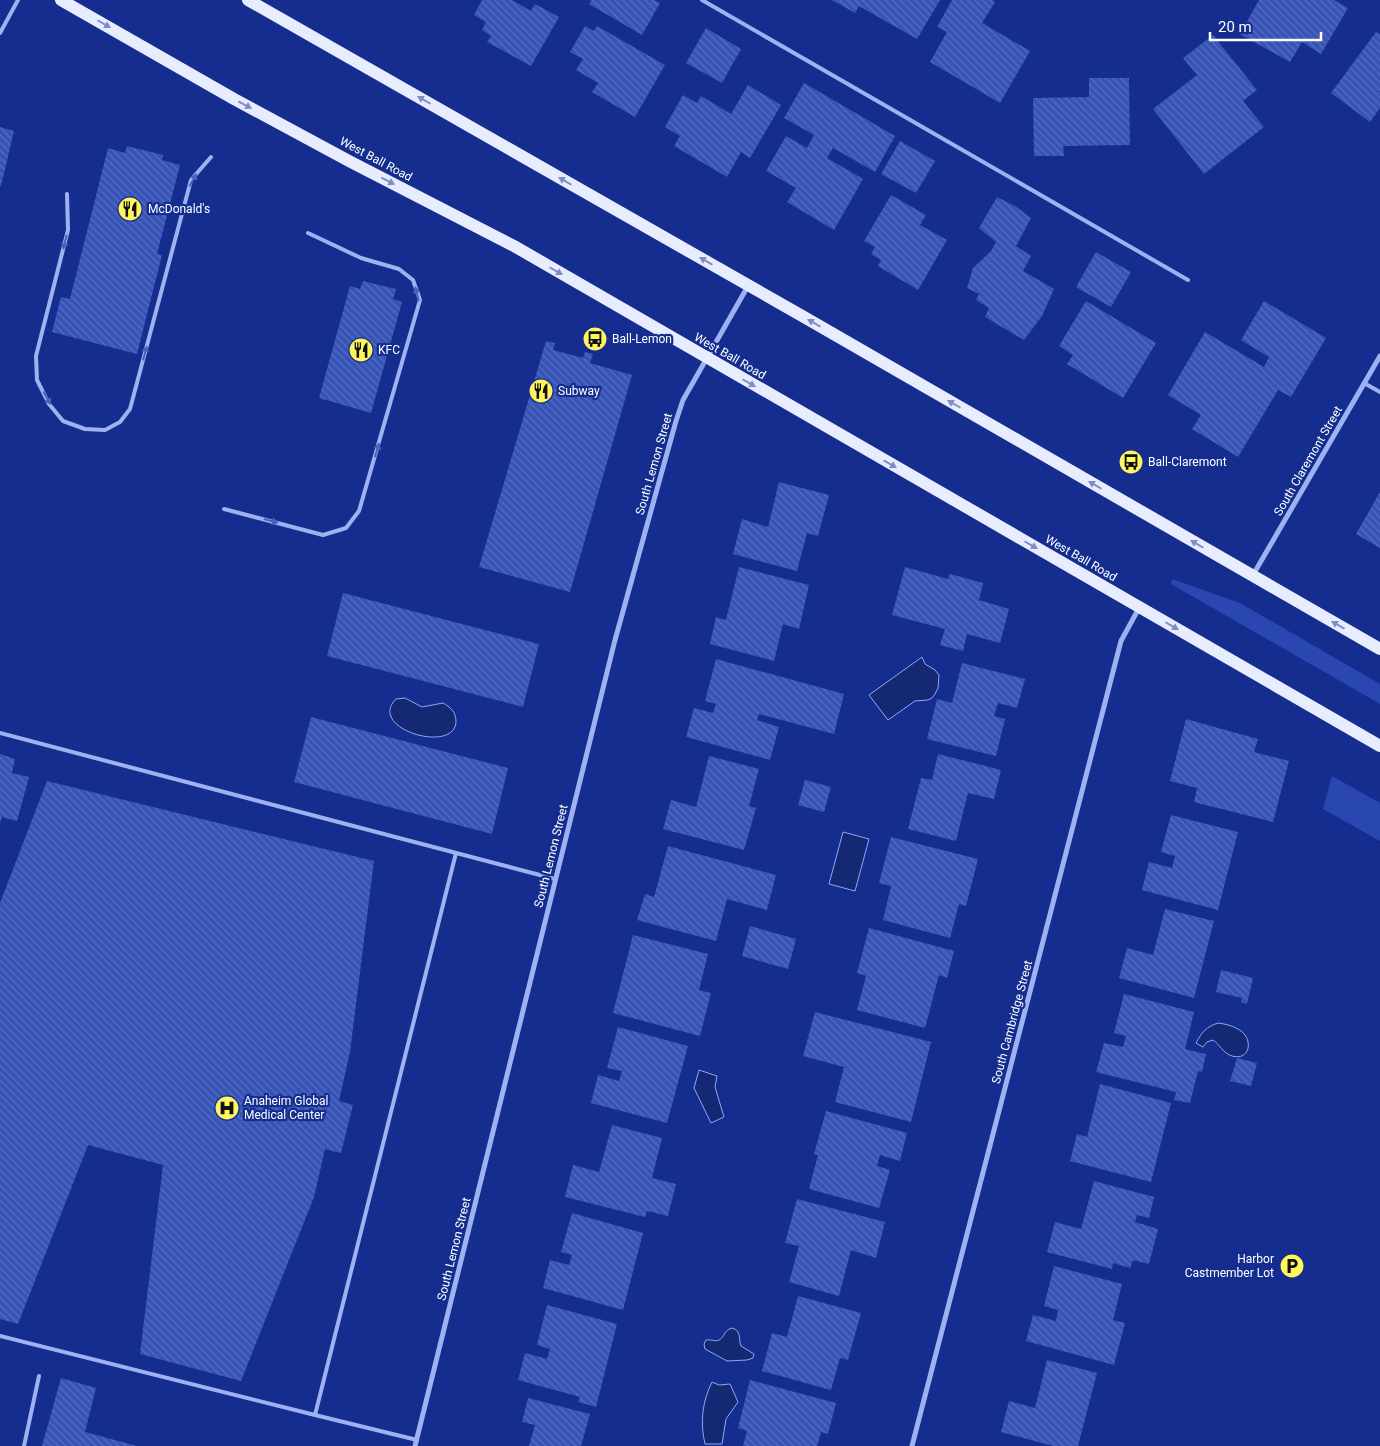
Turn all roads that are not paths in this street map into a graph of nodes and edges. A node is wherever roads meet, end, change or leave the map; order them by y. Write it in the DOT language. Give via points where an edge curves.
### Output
graph roads {
  1 [pos="18,0"];
  2 [pos="61,0"];
  3 [pos="248,0"];
  4 [pos="702,0"];
  5 [pos="0,34"];
  6 [pos="212,157"];
  7 [pos="67,194"];
  8 [pos="308,233"];
  9 [pos="1188,280"];
  10 [pos="748,286"];
  11 [pos="1380,356"];
  12 [pos="707,358"];
  13 [pos="1364,383"];
  14 [pos="1380,392"];
  15 [pos="224,509"];
  16 [pos="1253,576"];
  17 [pos="1139,607"];
  18 [pos="1380,649"];
  19 [pos="0,734"];
  20 [pos="1380,746"];
  21 [pos="456,853"];
  22 [pos="556,879"];
  23 [pos="0,1336"];
  24 [pos="39,1376"];
  25 [pos="314,1415"];
  26 [pos="416,1443"];
  27 [pos="24,1446"];
  28 [pos="912,1446"];
  1 -- 5 [label="lane"];
  2 -- 12 [label="main road, West Ball Road, one-way" via="234,99 514,246"];
  10 -- 3 [label="main road, one-way"];
  4 -- 9 [label="lane"];
  7 -- 6 [label="lane, one-way" via="68,230 36,356 37,380 49,404 63,421 85,429 105,430 120,422 130,409 190,180"];
  15 -- 8 [label="lane, one-way" via="324,535 346,528 359,511 420,300 413,280 399,269 361,258"];
  10 -- 12 [label="street, South Lemon Street"];
  16 -- 10 [label="main road, one-way"];
  11 -- 13 [label="street, South Claremont Street"];
  12 -- 17 [label="main road, West Ball Road, one-way"];
  12 -- 22 [label="street, South Lemon Street" via="683,400 676,420 615,640"];
  13 -- 14 [label="lane"];
  13 -- 16 [label="street, South Claremont Street"];
  18 -- 16 [label="main road, one-way"];
  17 -- 20 [label="main road, West Ball Road, one-way"];
  17 -- 28 [label="street, South Cambridge Street" via="1121,641"];
  19 -- 21 [label="lane"];
  21 -- 22 [label="lane"];
  21 -- 25 [label="lane"];
  22 -- 26 [label="street, South Lemon Street"];
  23 -- 25 [label="lane"];
  24 -- 27 [label="lane"];
  25 -- 26 [label="lane"];
}
